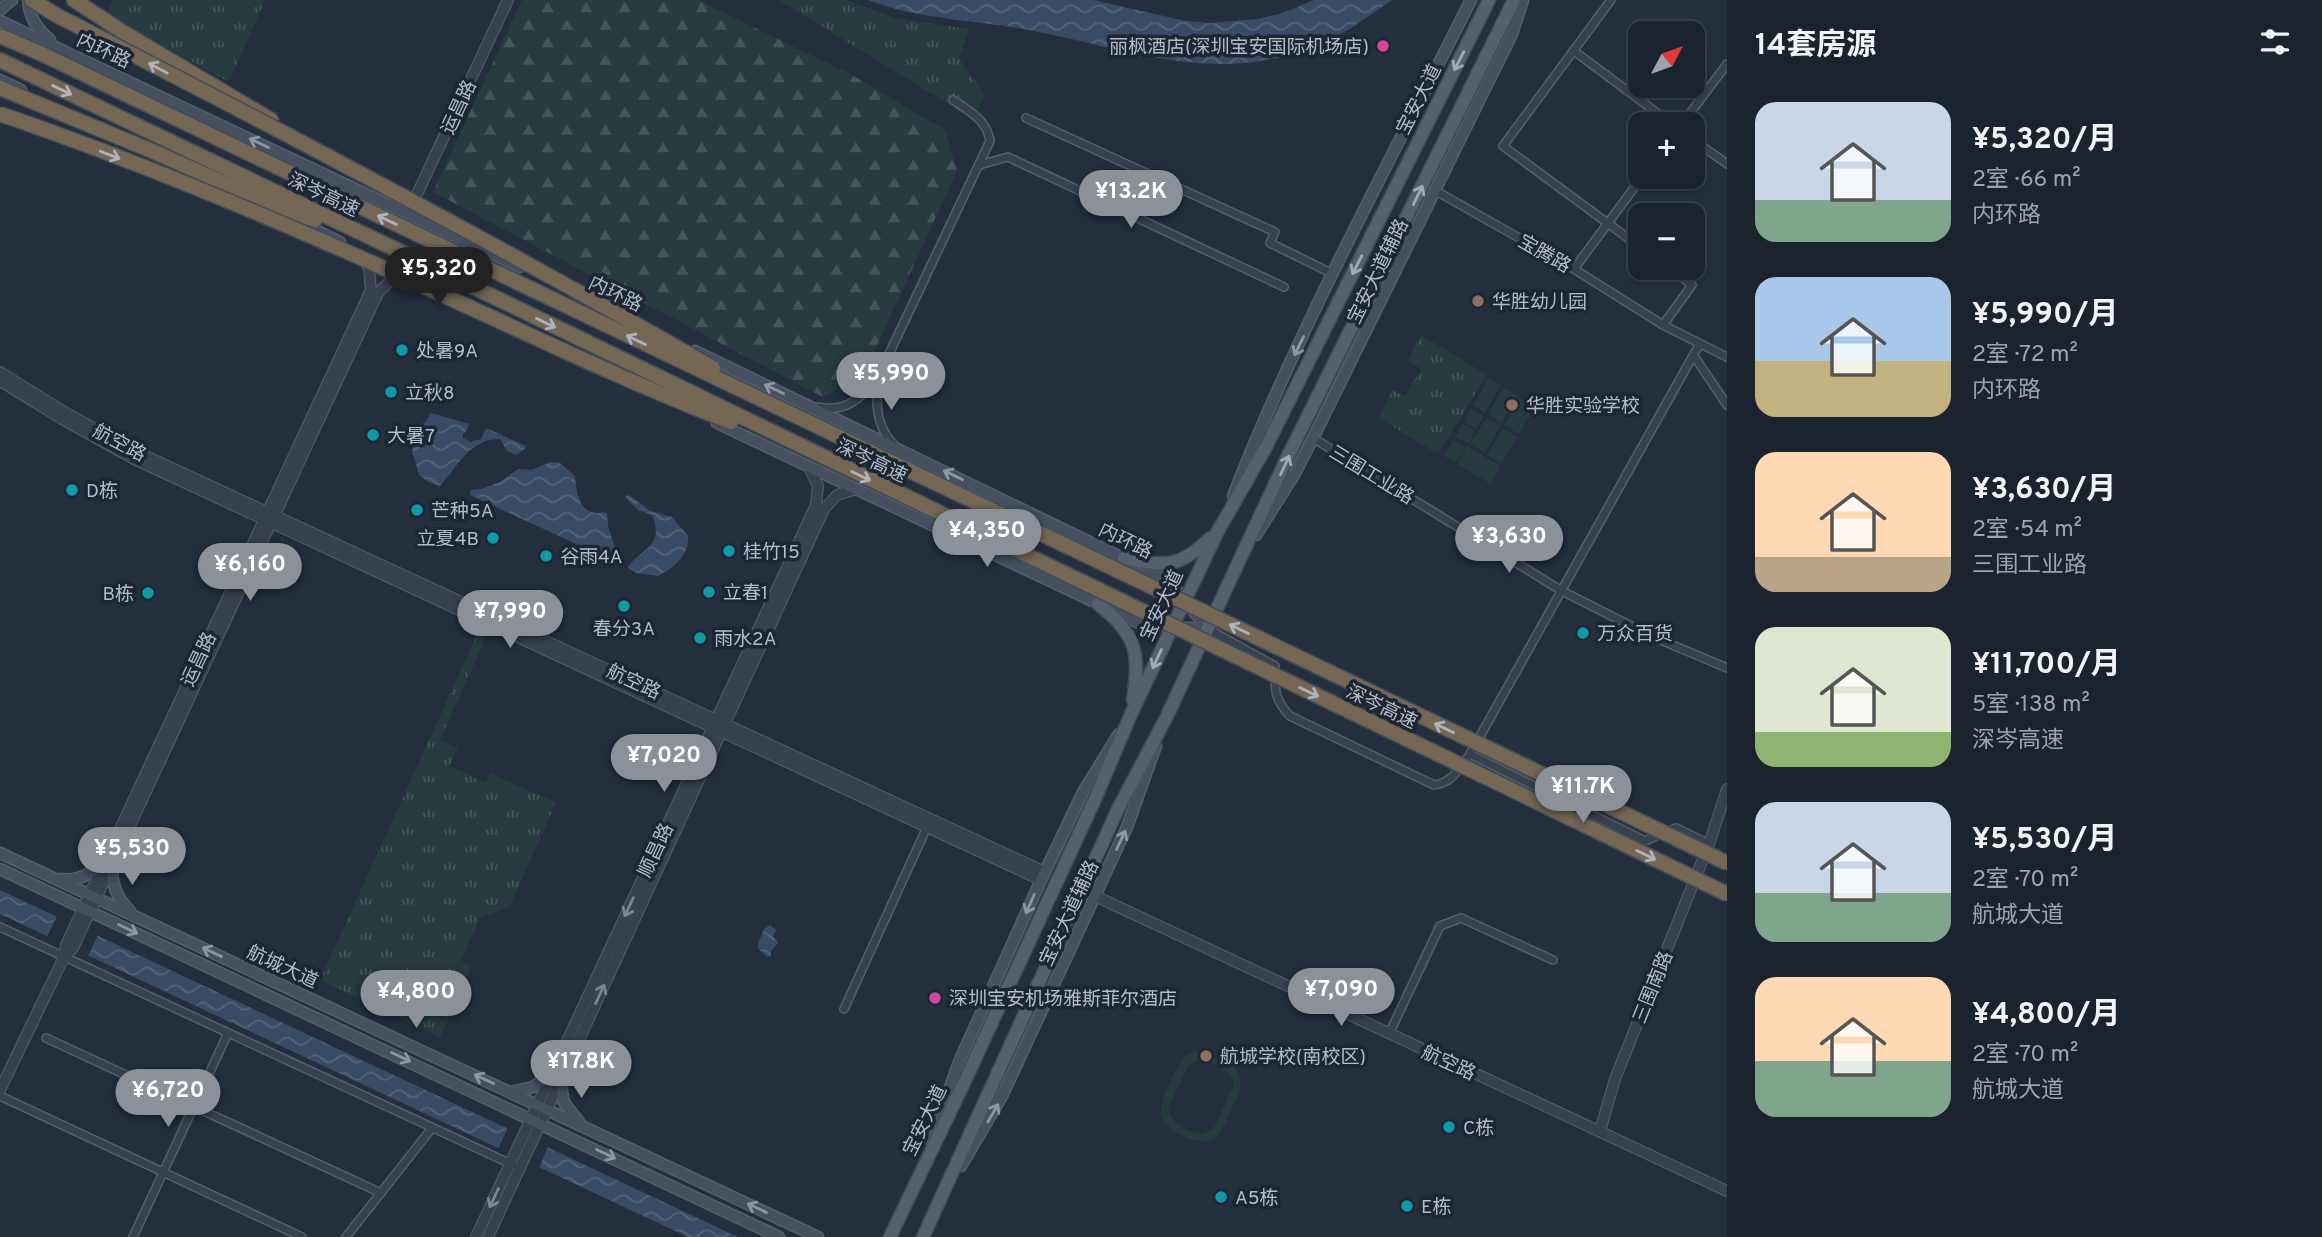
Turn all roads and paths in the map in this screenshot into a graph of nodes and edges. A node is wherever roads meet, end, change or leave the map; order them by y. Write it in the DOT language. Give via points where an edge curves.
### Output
graph roads {
  1 [pos="12,0"];
  2 [pos="30,0"];
  3 [pos="74,0"];
  4 [pos="508,0"];
  5 [pos="1471,0"];
  6 [pos="1489,0"];
  7 [pos="1514,0"];
  8 [pos="1523,0"];
  9 [pos="1611,0"];
  10 [pos="0,10"];
  11 [pos="0,21"];
  12 [pos="0,36"];
  13 [pos="60,48"];
  14 [pos="1574,51"];
  15 [pos="0,60"];
  16 [pos="1727,64"];
  17 [pos="0,80"];
  18 [pos="0,88"];
  19 [pos="953,100"];
  20 [pos="1656,112"];
  21 [pos="1691,112"];
  22 [pos="0,117"];
  23 [pos="1026,118"];
  24 [pos="1705,148"];
  25 [pos="342,162"];
  26 [pos="1727,164"];
  27 [pos="979,165"];
  28 [pos="1634,189"];
  29 [pos="1436,191"];
  30 [pos="408,214"];
  31 [pos="1608,223"];
  32 [pos="1628,238"];
  33 [pos="355,248"];
  34 [pos="397,250"];
  35 [pos="1574,269"];
  36 [pos="1334,274"];
  37 [pos="411,275"];
  38 [pos="1685,280"];
  39 [pos="1284,288"];
  40 [pos="1663,325"];
  41 [pos="1699,345"];
  42 [pos="1694,356"];
  43 [pos="1727,357"];
  44 [pos="0,372"];
  45 [pos="878,377"];
  46 [pos="0,381"];
  47 [pos="807,405"];
  48 [pos="1727,405"];
  49 [pos="820,429"];
  50 [pos="1313,438"];
  51 [pos="902,450"];
  52 [pos="825,459"];
  53 [pos="809,467"];
  54 [pos="856,489"];
  55 [pos="1227,512"];
  56 [pos="269,516"];
  57 [pos="1218,531"];
  58 [pos="1247,549"];
  59 [pos="1124,558"];
  60 [pos="1562,590"];
  61 [pos="1184,600"];
  62 [pos="1098,604"];
  63 [pos="1172,628"];
  64 [pos="1208,629"];
  65 [pos="1727,668"];
  66 [pos="1131,714"];
  67 [pos="1167,716"];
  68 [pos="719,725"];
  69 [pos="1470,754"];
  70 [pos="1727,789"];
  71 [pos="927,827"];
  72 [pos="1709,844"];
  73 [pos="0,853"];
  74 [pos="109,861"];
  75 [pos="1727,863"];
  76 [pos="0,869"];
  77 [pos="1043,876"];
  78 [pos="55,878"];
  79 [pos="1727,894"];
  80 [pos="93,896"];
  81 [pos="1095,896"];
  82 [pos="84,915"];
  83 [pos="135,916"];
  84 [pos="0,927"];
  85 [pos="64,957"];
  86 [pos="1553,960"];
  87 [pos="844,1009"];
  88 [pos="228,1033"];
  89 [pos="1390,1034"];
  90 [pos="46,1038"];
  91 [pos="556,1076"];
  92 [pos="0,1090"];
  93 [pos="510,1092"];
  94 [pos="0,1096"];
  95 [pos="194,1107"];
  96 [pos="542,1107"];
  97 [pos="536,1121"];
  98 [pos="583,1126"];
  99 [pos="432,1128"];
  100 [pos="1600,1131"];
  101 [pos="516,1164"];
  102 [pos="922,1170"];
  103 [pos="163,1174"];
  104 [pos="1727,1191"];
  105 [pos="945,1192"];
  106 [pos="381,1193"];
  107 [pos="901,1212"];
  108 [pos="924,1235"];
  109 [pos="133,1237"];
  110 [pos="302,1237"];
  111 [pos="346,1237"];
  112 [pos="477,1237"];
  113 [pos="488,1237"];
  114 [pos="779,1237"];
  115 [pos="818,1237"];
  116 [pos="880,1237"];
  117 [pos="890,1237"];
  1 -- 10 [label="main road"];
  2 -- 13 [label="main road" via="30,16 36,26"];
  25 -- 2 [label="highway, one-way, bridge"];
  3 -- 25 [label="highway, bridge"];
  4 -- 30 [label="street, 运昌路"];
  5 -- 36 [label="main road, 宝安大道辅路"];
  6 -- 55 [label="main road, 宝安大道, one-way" via="1266,447"];
  58 -- 7 [label="main road, one-way"];
  8 -- 29 [label="main road, 宝安大道辅路" via="1512,34"];
  9 -- 14 [label="street"];
  11 -- 13 [label="main road, 内环路"];
  49 -- 12 [label="highway, 深岑高速, one-way, bridge"];
  30 -- 13 [label="main road, 内环路, one-way"];
  14 -- 20 [label="street"];
  14 -- 31 [label="street" via="1503,146"];
  15 -- 34 [label="highway, 深岑高速, one-way"];
  16 -- 21 [label="street"];
  17 -- 33 [label="main road"];
  18 -- 34 [label="highway, bridge" via="276,206"];
  19 -- 27 [label="street" via="989,131 990,141"];
  22 -- 52 [label="highway, one-way, bridge" via="194,187 679,402"];
  23 -- 36 [label="street" via="1275,232 1270,243"];
  24 -- 26 [label="street"];
  25 -- 49 [label="highway, bridge"];
  27 -- 39 [label="street" via="1008,157"];
  27 -- 45 [label="street"];
  28 -- 31 [label="street"];
  29 -- 35 [label="street, 宝腾路"];
  29 -- 50 [label="main road, 宝安大道辅路"];
  47 -- 30 [label="main road, 内环路, one-way"];
  31 -- 32 [label="street"];
  31 -- 35 [label="street"];
  33 -- 37 [label="main road"];
  33 -- 56 [label="street, 运昌路" via="369,270 371,290"];
  34 -- 52 [label="highway, 深岑高速, one-way, bridge"];
  35 -- 40 [label="street, 宝腾路"];
  36 -- 55 [label="main road, 宝安大道辅路, one-way" via="1265,416"];
  37 -- 53 [label="main road"];
  37 -- 56 [label="street, 运昌路" via="391,279 378,293"];
  38 -- 40 [label="street" via="1692,285"];
  40 -- 41 [label="street, 宝腾路"];
  41 -- 42 [label="street"];
  41 -- 43 [label="street, 宝腾路"];
  42 -- 48 [label="street"];
  42 -- 60 [label="street"];
  44 -- 56 [label="street, 航空路" via="133,450"];
  45 -- 47 [label="street" via="865,394 845,407"];
  45 -- 51 [label="street" via="878,419 889,440"];
  46 -- 56 [label="street, 航空路" via="129,457"];
  47 -- 51 [label="main road, 内环路"];
  75 -- 49 [label="highway, 深岑高速, one-way, bridge"];
  50 -- 58 [label="main road, 宝安大道辅路"];
  50 -- 60 [label="street, 三围工业路"];
  59 -- 51 [label="main road, 内环路, one-way"];
  52 -- 79 [label="highway, 深岑高速, one-way, bridge"];
  53 -- 54 [label="main road"];
  53 -- 68 [label="street, 顺昌路" via="818,486 816,505"];
  54 -- 62 [label="main road"];
  54 -- 68 [label="street, 顺昌路" via="837,495 824,509"];
  55 -- 57 [label="main road, 宝安大道"];
  56 -- 68 [label="street, 航空路"];
  56 -- 74 [label="street, 运昌路"];
  57 -- 59 [label="main road" via="1190,556 1173,564"];
  57 -- 61 [label="main road, 宝安大道"];
  58 -- 64 [label="main road"];
  59 -- 61 [label="main road, 内环路" via="1168,580"];
  60 -- 65 [label="street, 三围工业路" via="1651,636"];
  60 -- 69 [label="street"];
  61 -- 63 [label="main road, 宝安大道"];
  61 -- 64 [label="main road, 内环路"];
  62 -- 63 [label="main road" via="1150,628"];
  62 -- 66 [label="main road" via="1119,621 1135,649 1138,669"];
  63 -- 64 [label="main road"];
  63 -- 66 [label="main road, 宝安大道, one-way"];
  64 -- 67 [label="main road"];
  64 -- 69 [label="street" via="1275,666 1275,696 1290,716 1434,785 1444,784"];
  66 -- 77 [label="main road, 宝安大道辅路" via="1091,778"];
  66 -- 102 [label="main road, 宝安大道"];
  81 -- 67 [label="main road, 宝安大道辅路, one-way" via="1132,814"];
  67 -- 105 [label="main road" via="1118,809"];
  68 -- 71 [label="street, 航空路"];
  68 -- 77 [label="street, 航空路"];
  68 -- 91 [label="street, 顺昌路"];
  69 -- 72 [label="street" via="1645,841 1676,828"];
  70 -- 72 [label="street, 三围南路"];
  71 -- 77 [label="street, 航空路"];
  71 -- 87 [label="street"];
  72 -- 100 [label="street, 三围南路" via="1615,1079"];
  73 -- 78 [label="main road, 航城大道"];
  74 -- 78 [label="main road" via="86,875"];
  74 -- 80 [label="street, 运昌路"];
  74 -- 83 [label="main road" via="116,890"];
  76 -- 82 [label="main road, 航城大道"];
  77 -- 102 [label="main road, 宝安大道辅路, one-way" via="959,1062"];
  78 -- 80 [label="main road, 航城大道"];
  80 -- 82 [label="street, 运昌路"];
  80 -- 83 [label="main road, 航城大道"];
  81 -- 89 [label="street, 航空路"];
  105 -- 81 [label="main road, 宝安大道辅路, one-way" via="1002,1096"];
  82 -- 85 [label="street, 运昌路"];
  82 -- 97 [label="main road, 航城大道, one-way"];
  93 -- 83 [label="main road, 航城大道, one-way"];
  84 -- 85 [label="street"];
  85 -- 88 [label="street"];
  85 -- 92 [label="street, 运昌路"];
  86 -- 89 [label="street" via="1461,918 1440,926"];
  88 -- 95 [label="street"];
  88 -- 99 [label="street"];
  89 -- 100 [label="street, 航空路"];
  90 -- 95 [label="street"];
  91 -- 93 [label="main road"];
  91 -- 96 [label="street, 顺昌路"];
  91 -- 98 [label="main road" via="563,1101"];
  93 -- 96 [label="main road, 航城大道"];
  94 -- 103 [label="street"];
  95 -- 103 [label="street"];
  95 -- 106 [label="street"];
  96 -- 97 [label="street, 顺昌路"];
  96 -- 98 [label="main road, 航城大道"];
  97 -- 101 [label="street, 顺昌路"];
  97 -- 114 [label="main road, 航城大道, one-way"];
  115 -- 98 [label="main road, 航城大道, one-way"];
  99 -- 101 [label="street"];
  99 -- 106 [label="street"];
  100 -- 104 [label="street, 航空路"];
  101 -- 112 [label="street, one-way"];
  101 -- 113 [label="street"];
  102 -- 107 [label="main road, 宝安大道"];
  103 -- 109 [label="street"];
  103 -- 110 [label="street"];
  105 -- 108 [label="main road"];
  106 -- 111 [label="street"];
  107 -- 116 [label="main road"];
  107 -- 117 [label="main road, 宝安大道"];
}
